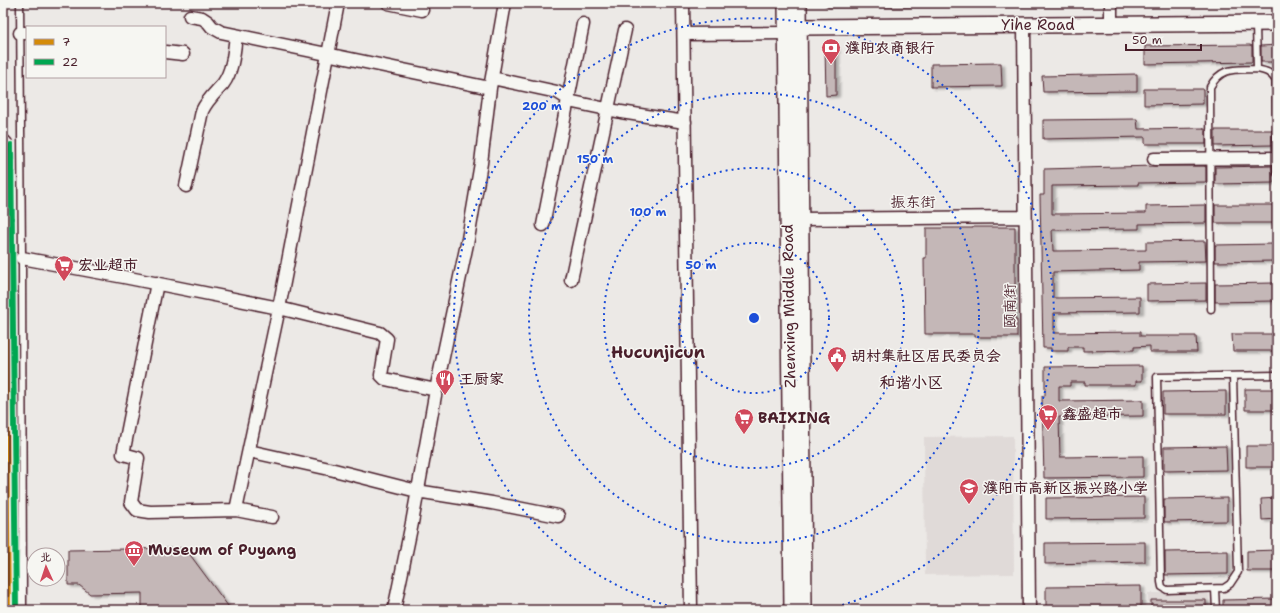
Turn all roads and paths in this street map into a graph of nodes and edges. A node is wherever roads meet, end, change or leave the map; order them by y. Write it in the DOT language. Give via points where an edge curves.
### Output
graph roads {
  1 [pos="20,3"];
  2 [pos="338,3"];
  3 [pos="388,3"];
  4 [pos="504,3"];
  5 [pos="683,3"];
  6 [pos="786,3"];
  7 [pos="799,3"];
  8 [pos="1111,3"];
  9 [pos="422,10"];
  10 [pos="190,16"];
  11 [pos="1277,23"];
  12 [pos="583,24"];
  13 [pos="1256,24"];
  14 [pos="1024,25"];
  15 [pos="1112,25"];
  16 [pos="625,30"];
  17 [pos="793,30"];
  18 [pos="24,33"];
  19 [pos="684,34"];
  20 [pos="236,35"];
  21 [pos="166,52"];
  22 [pos="183,54"];
  23 [pos="327,54"];
  24 [pos="1257,69"];
  25 [pos="491,83"];
  26 [pos="568,99"];
  27 [pos="608,109"];
  28 [pos="685,122"];
  29 [pos="3,145"];
  30 [pos="1277,158"];
  31 [pos="1154,159"];
  32 [pos="1210,159"];
  33 [pos="1277,173"];
  34 [pos="186,186"];
  35 [pos="1025,217"];
  36 [pos="801,219"];
  37 [pos="543,225"];
  38 [pos="22,258"];
  39 [pos="571,280"];
  40 [pos="157,283"];
  41 [pos="279,308"];
  42 [pos="1211,309"];
  43 [pos="1277,375"];
  44 [pos="1233,376"];
  45 [pos="436,390"];
  46 [pos="249,451"];
  47 [pos="418,491"];
  48 [pos="236,510"];
  49 [pos="558,516"];
  50 [pos="272,517"];
  51 [pos="1215,589"];
  52 [pos="8,610"];
  53 [pos="23,610"];
  54 [pos="394,610"];
  55 [pos="691,610"];
  56 [pos="792,610"];
  57 [pos="804,610"];
  58 [pos="1028,610"];
  59 [pos="1216,610"];
  1 -- 18 [label="lane"];
  2 -- 23 [label="street"];
  3 -- 9 [label="street"];
  4 -- 25 [label="street"];
  5 -- 19 [label="street"];
  6 -- 17 [label="street, Zhenxing Middle Road"];
  7 -- 17 [label="street, Zhenxing Middle Road"];
  8 -- 15 [label="street"];
  10 -- 20 [label="street" via="202,18 221,32"];
  11 -- 13 [label="street, Yihe Road"];
  12 -- 26 [label="street"];
  13 -- 15 [label="street, Yihe Road"];
  13 -- 24 [label="lane"];
  14 -- 15 [label="street, Yihe Road"];
  14 -- 17 [label="street, Yihe Road"];
  14 -- 35 [label="street, 颐南街"];
  16 -- 27 [label="street"];
  17 -- 19 [label="street"];
  17 -- 36 [label="street, Zhenxing Middle Road"];
  17 -- 56 [label="street, Zhenxing Middle Road"];
  18 -- 38 [label="lane"];
  19 -- 28 [label="street"];
  20 -- 23 [label="street"];
  20 -- 34 [label="street" via="231,69 224,83 206,102 202,111"];
  21 -- 22 [label="street"];
  23 -- 25 [label="street"];
  23 -- 41 [label="street"];
  24 -- 30 [label="lane" via="1272,74 1276,81"];
  24 -- 32 [label="lane" via="1227,71 1218,76 1210,87"];
  25 -- 26 [label="street" via="558,92"];
  25 -- 45 [label="street" via="468,239"];
  26 -- 27 [label="street"];
  26 -- 37 [label="street"];
  27 -- 28 [label="street"];
  27 -- 39 [label="street"];
  28 -- 55 [label="street"];
  29 -- 52 [label="main road"];
  30 -- 32 [label="street"];
  30 -- 33 [label="lane"];
  31 -- 32 [label="street"];
  32 -- 42 [label="lane"];
  35 -- 36 [label="street, 振东街"];
  35 -- 58 [label="street, 颐南街"];
  36 -- 57 [label="street, Zhenxing Middle Road"];
  38 -- 40 [label="street"];
  38 -- 53 [label="lane"];
  40 -- 41 [label="street"];
  40 -- 48 [label="street" via="123,454 138,458 131,502 137,510 150,512"];
  41 -- 45 [label="street" via="380,333 387,339 382,375 385,379"];
  41 -- 46 [label="street"];
  43 -- 44 [label="lane"];
  44 -- 51 [label="lane" via="1238,572 1230,584"];
  44 -- 51 [label="lane" via="1157,378 1160,582 1162,587 1168,590"];
  45 -- 47 [label="street"];
  46 -- 47 [label="street"];
  46 -- 48 [label="street"];
  47 -- 49 [label="street"];
  47 -- 54 [label="street"];
  48 -- 50 [label="street"];
  51 -- 59 [label="lane"];
}
